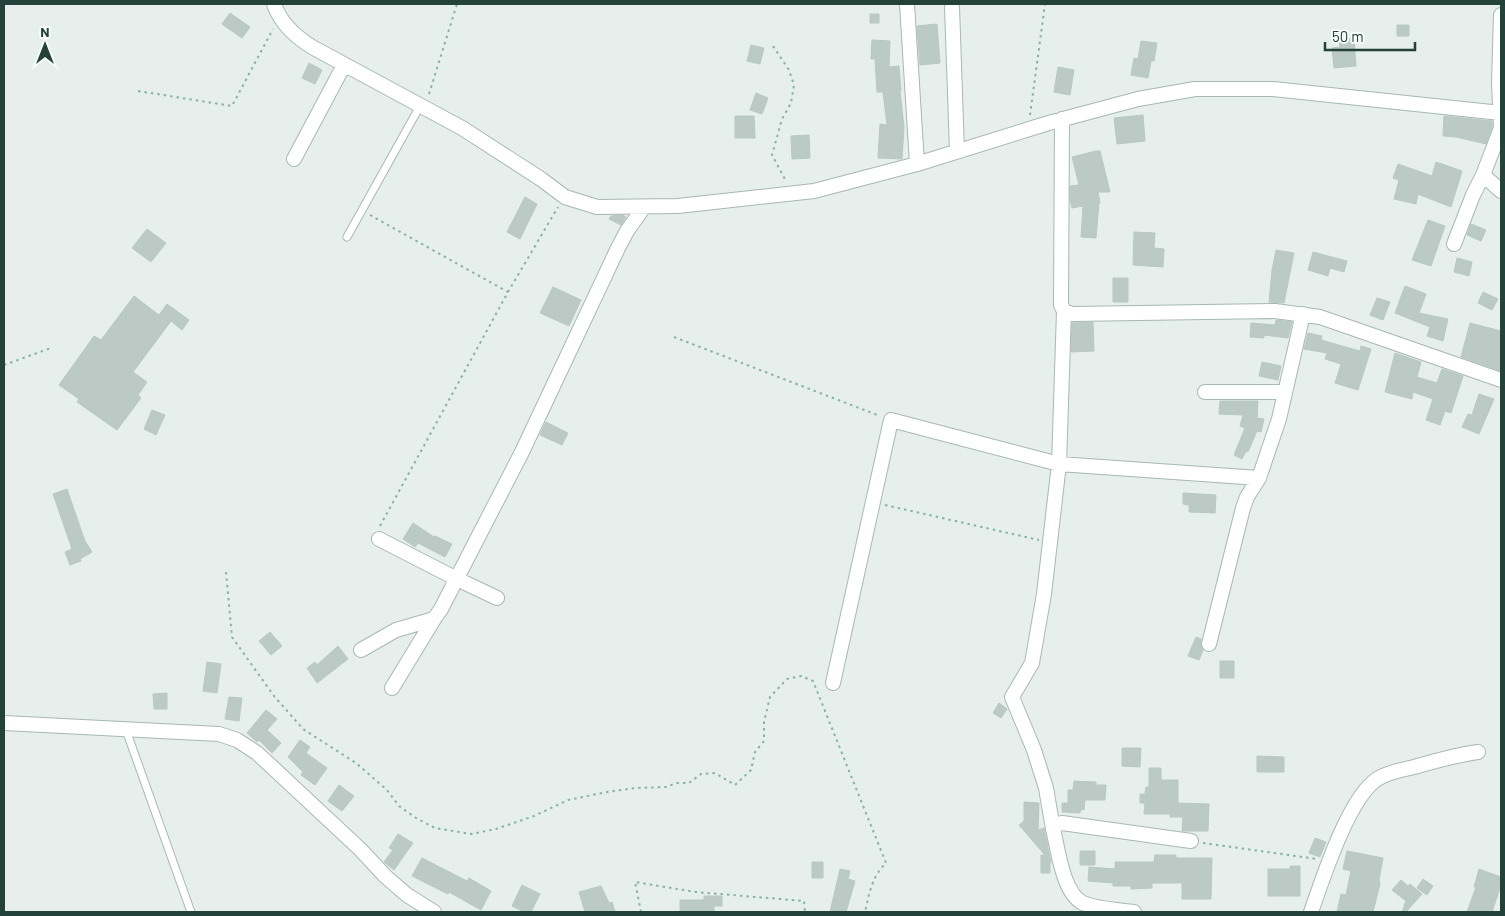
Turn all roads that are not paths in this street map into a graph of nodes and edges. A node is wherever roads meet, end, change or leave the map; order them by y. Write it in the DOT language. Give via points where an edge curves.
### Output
graph roads {
  1 [pos="907,4"];
  2 [pos="952,7"];
  3 [pos="277,10"];
  4 [pos="1501,15"];
  5 [pos="344,64"];
  6 [pos="422,107"];
  7 [pos="1501,113"];
  8 [pos="1062,119"];
  9 [pos="957,151"];
  10 [pos="294,159"];
  11 [pos="917,164"];
  12 [pos="1483,175"];
  13 [pos="1501,191"];
  14 [pos="644,207"];
  15 [pos="347,237"];
  16 [pos="1454,244"];
  17 [pos="1064,311"];
  18 [pos="1303,314"];
  19 [pos="1501,380"];
  20 [pos="1204,392"];
  21 [pos="1285,392"];
  22 [pos="1059,464"];
  23 [pos="1259,478"];
  24 [pos="380,539"];
  25 [pos="456,579"];
  26 [pos="497,598"];
  27 [pos="434,619"];
  28 [pos="1209,644"];
  29 [pos="361,650"];
  30 [pos="833,683"];
  31 [pos="392,688"];
  32 [pos="4,724"];
  33 [pos="126,730"];
  34 [pos="1478,752"];
  35 [pos="1053,828"];
  36 [pos="1191,841"];
  37 [pos="191,912"];
  38 [pos="431,912"];
  39 [pos="1134,912"];
  40 [pos="1311,912"];
  1 -- 11 [label="street"];
  2 -- 9 [label="street"];
  3 -- 5 [label="street" via="298,38"];
  4 -- 7 [label="street"];
  5 -- 6 [label="street"];
  5 -- 10 [label="street"];
  6 -- 14 [label="street" via="462,128 565,197 597,207"];
  6 -- 15 [label="lane"];
  7 -- 8 [label="street" via="1272,89 1195,89 1138,98"];
  7 -- 12 [label="street" via="1501,128"];
  8 -- 9 [label="street"];
  8 -- 17 [label="street" via="1061,305"];
  9 -- 11 [label="street"];
  11 -- 14 [label="street" via="814,191"];
  12 -- 13 [label="street"];
  12 -- 16 [label="street"];
  14 -- 25 [label="street" via="618,248 522,452"];
  17 -- 18 [label="street" via="1072,314 1275,311"];
  17 -- 22 [label="street"];
  18 -- 19 [label="street" via="1320,317"];
  18 -- 21 [label="street"];
  20 -- 21 [label="street"];
  21 -- 23 [label="street"];
  22 -- 23 [label="street"];
  22 -- 30 [label="street" via="891,420"];
  22 -- 35 [label="street" via="1044,594 1032,662 1012,697 1046,788"];
  23 -- 28 [label="street" via="1242,508"];
  24 -- 25 [label="street"];
  25 -- 26 [label="street"];
  25 -- 27 [label="street"];
  27 -- 29 [label="street" via="396,630"];
  27 -- 31 [label="street"];
  32 -- 33 [label="street"];
  33 -- 37 [label="lane"];
  33 -- 38 [label="street" via="219,734 237,740 263,758 385,876"];
  34 -- 40 [label="street" via="1395,772 1376,780 1357,802 1329,860"];
  35 -- 36 [label="street" via="1062,823"];
  35 -- 39 [label="street" via="1068,888 1075,898 1084,904"];
}
